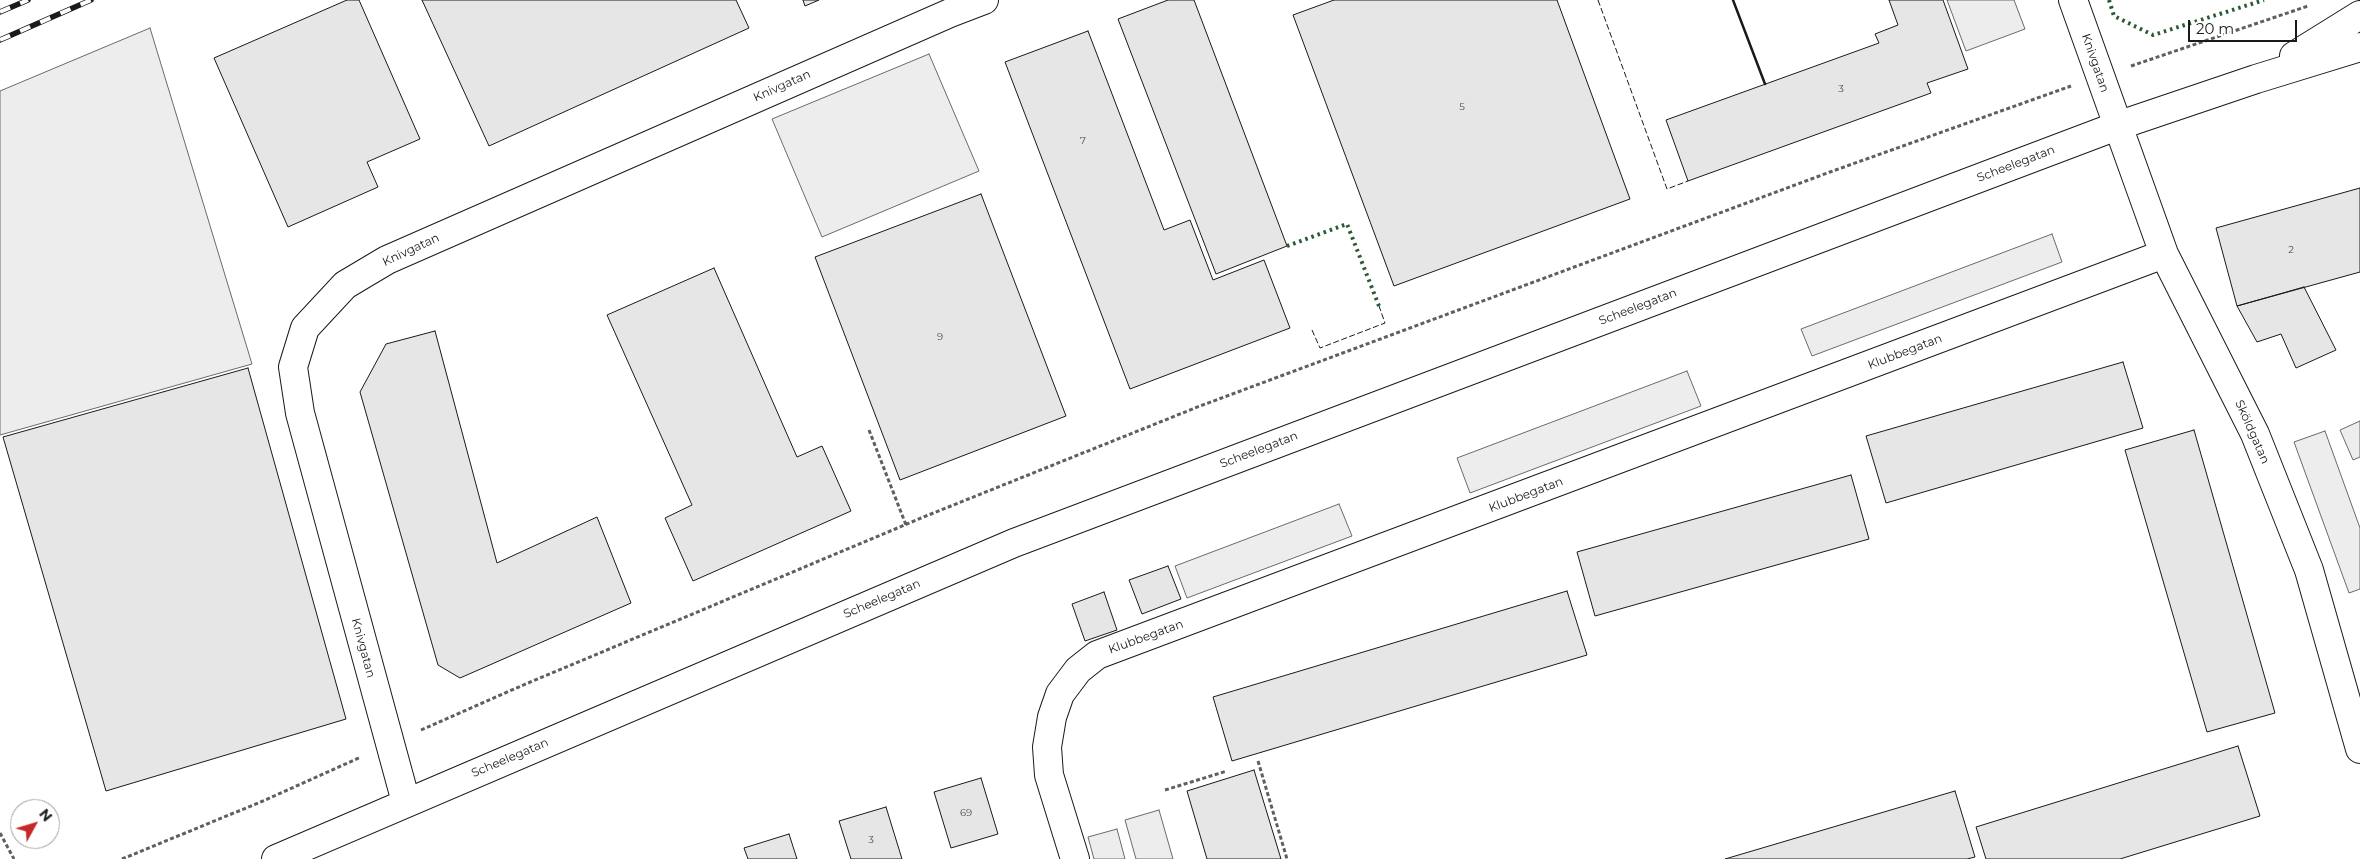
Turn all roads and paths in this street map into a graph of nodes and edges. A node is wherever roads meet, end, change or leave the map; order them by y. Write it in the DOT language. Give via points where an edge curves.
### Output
graph roads {
  1 [pos="984,0"];
  2 [pos="2073,0"];
  3 [pos="2317,3"];
  4 [pos="2360,15"];
  5 [pos="2360,47"];
  6 [pos="2099,76"];
  7 [pos="2256,78"];
  8 [pos="2116,126"];
  9 [pos="2164,254"];
  10 [pos="869,430"];
  11 [pos="906,525"];
  12 [pos="389,745"];
  13 [pos="2360,749"];
  14 [pos="1258,761"];
  15 [pos="1226,771"];
  16 [pos="1165,790"];
  17 [pos="406,802"];
  18 [pos="0,834"];
  19 [pos="1070,858"];
  20 [pos="14,859"];
  21 [pos="122,859"];
  22 [pos="276,859"];
  23 [pos="1287,859"];
  1 -- 12 [label="street, Knivgatan" via="387,260 344,285 305,328 294,367 300,413"];
  2 -- 6 [label="street, Knivgatan"];
  3 -- 6 [label="path"];
  4 -- 7 [label="street, Scheelegatan"];
  5 -- 7 [label="street, Scheelegatan"];
  6 -- 8 [label="street, Knivgatan"];
  6 -- 11 [label="path" via="1950,128 1200,406"];
  7 -- 8 [label="street, Scheelegatan"];
  8 -- 9 [label="street, Sköldgatan"];
  8 -- 17 [label="street, Scheelegatan" via="1014,543"];
  9 -- 13 [label="street, Sköldgatan" via="2255,434 2302,552"];
  9 -- 19 [label="street, Klubbegatan" via="1097,655 1078,670 1060,694 1047,747 1049,775"];
  10 -- 11 [label="path"];
  11 -- 12 [label="path" via="521,686"];
  12 -- 17 [label="street, Knivgatan"];
  12 -- 21 [label="path"];
  14 -- 23 [label="path"];
  15 -- 16 [label="path"];
  17 -- 22 [label="street, Scheelegatan"];
  18 -- 20 [label="path"];
}
